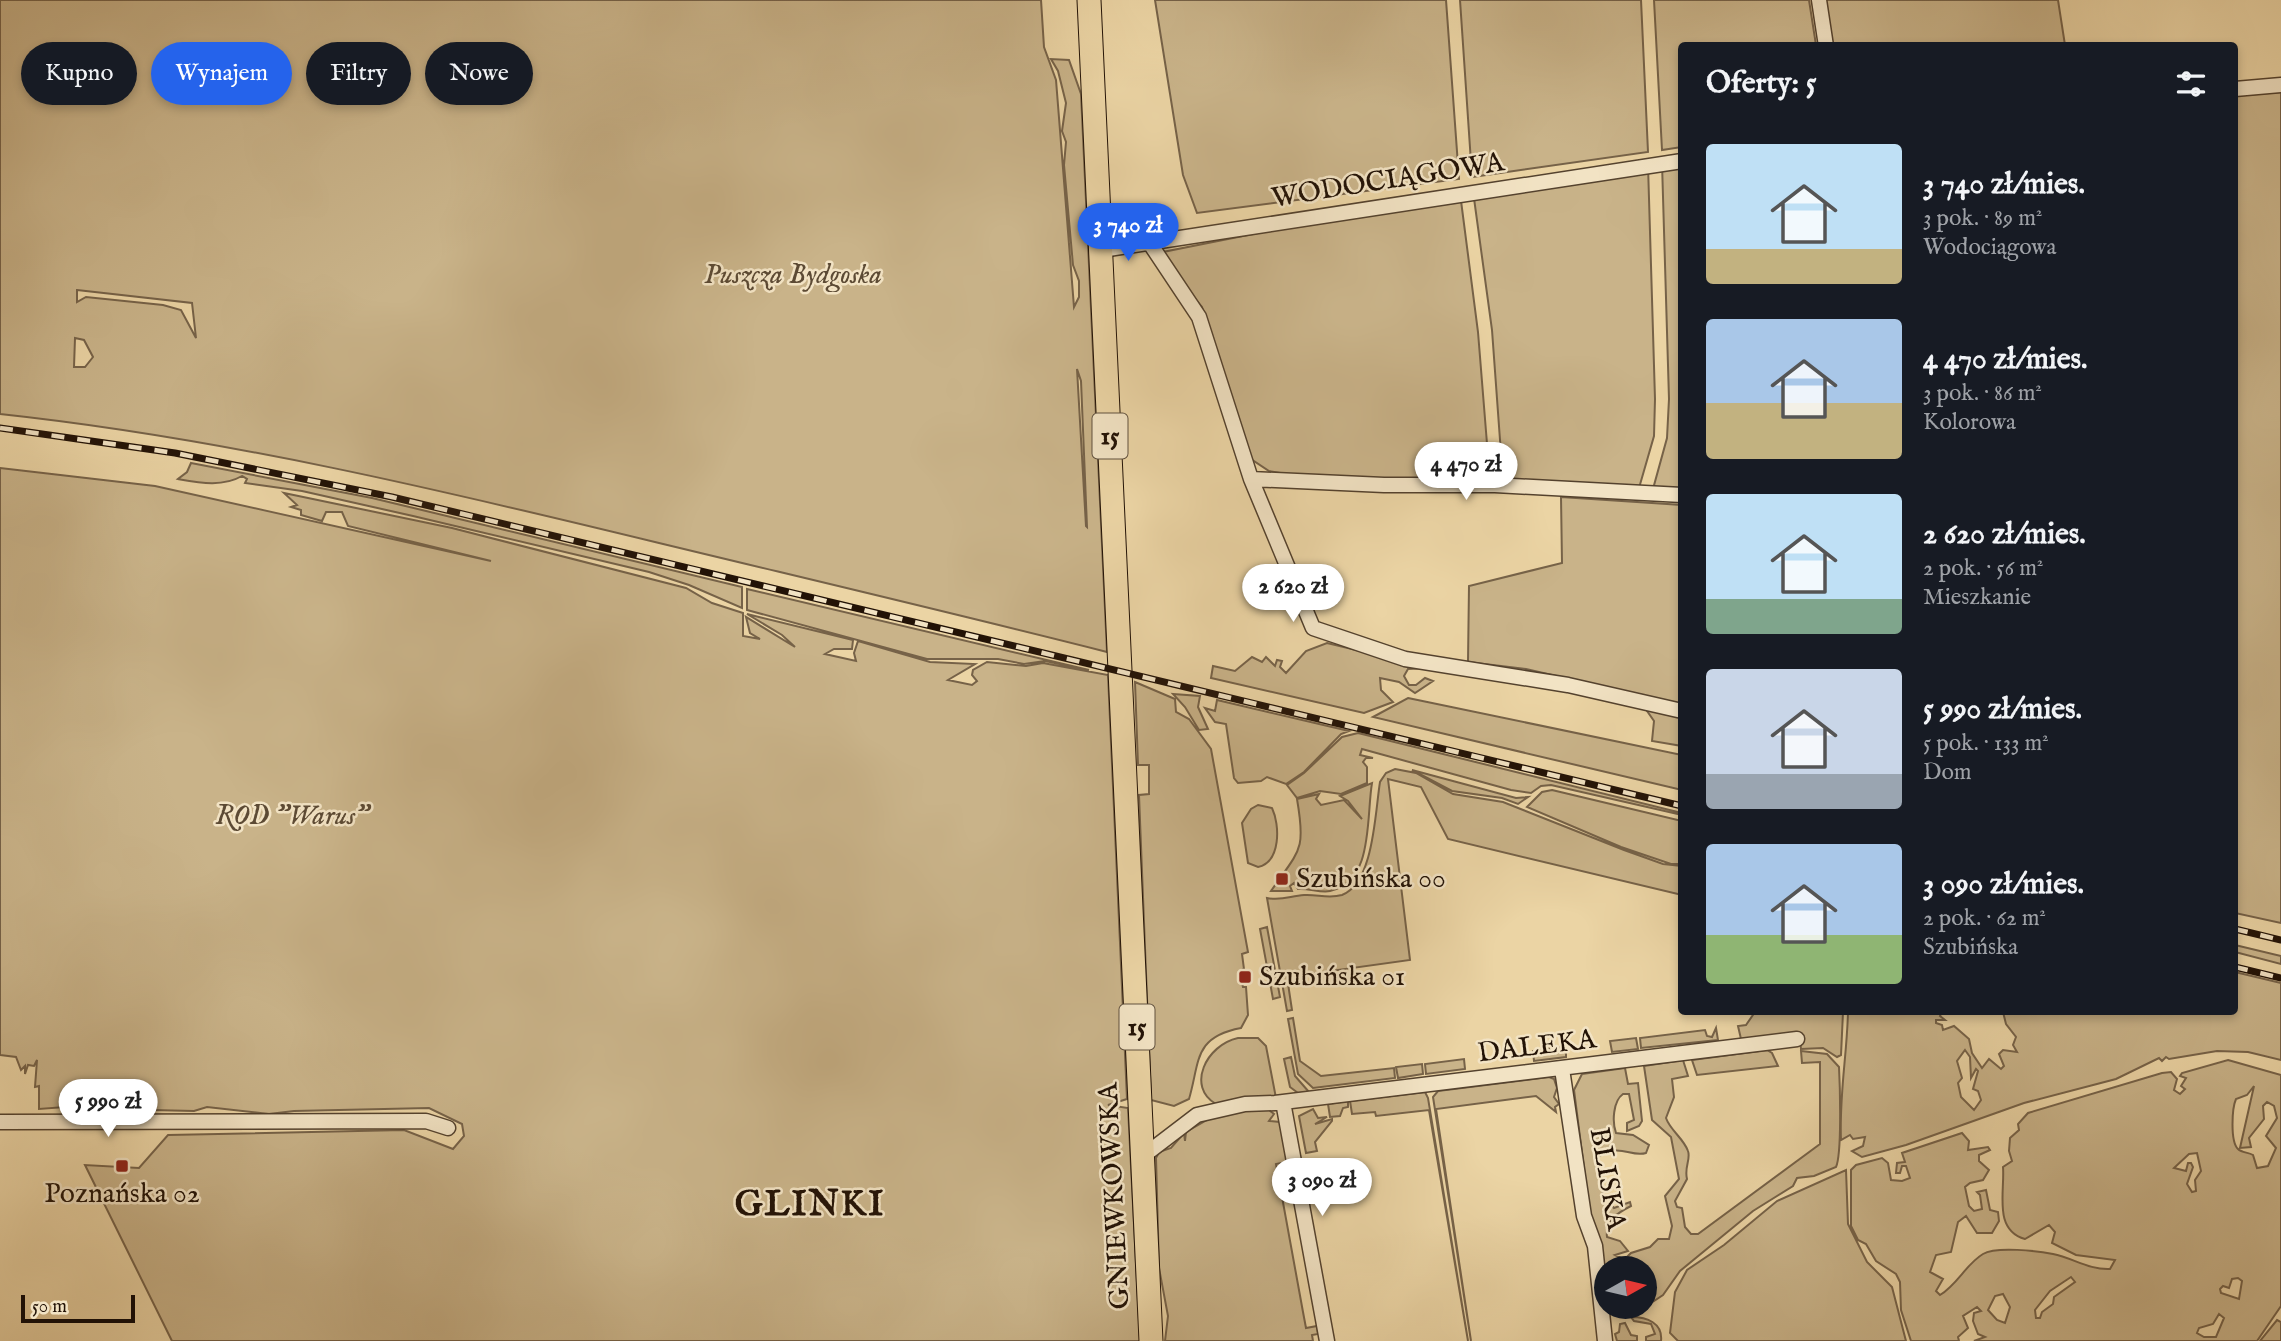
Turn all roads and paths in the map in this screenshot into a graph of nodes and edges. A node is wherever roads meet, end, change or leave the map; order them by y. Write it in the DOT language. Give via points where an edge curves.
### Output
graph roads {
  1 [pos="1089,0"];
  2 [pos="1818,0"];
  3 [pos="1825,42"];
  4 [pos="2281,85"];
  5 [pos="2238,89"];
  6 [pos="1678,162"];
  7 [pos="1149,242"];
  8 [pos="1102,250"];
  9 [pos="1251,479"];
  10 [pos="1678,495"];
  11 [pos="1678,709"];
  12 [pos="1797,1040"];
  13 [pos="1562,1069"];
  14 [pos="1283,1102"];
  15 [pos="0,1122"];
  16 [pos="448,1128"];
  17 [pos="1142,1157"];
  18 [pos="1151,1341"];
  19 [pos="1327,1341"];
  20 [pos="1605,1341"];
  1 -- 8 [label="main road, 15"];
  2 -- 3 [label="street"];
  4 -- 5 [label="street"];
  6 -- 7 [label="street, WODOCIĄGOWA"];
  7 -- 8 [label="street, WODOCIĄGOWA"];
  7 -- 9 [label="street" via="1199,317"];
  8 -- 17 [label="main road, GNIEWKOWSKA / 15"];
  9 -- 10 [label="street"];
  9 -- 11 [label="street" via="1314,628 1405,659 1568,685"];
  12 -- 13 [label="street, DALEKA"];
  13 -- 14 [label="street, DALEKA"];
  13 -- 20 [label="street, BLISKA" via="1584,1216 1595,1246"];
  14 -- 17 [label="street, DALEKA" via="1245,1104 1197,1115"];
  14 -- 19 [label="street"];
  15 -- 16 [label="street" via="426,1121"];
  17 -- 18 [label="main road, GNIEWKOWSKA / 15"];
}
